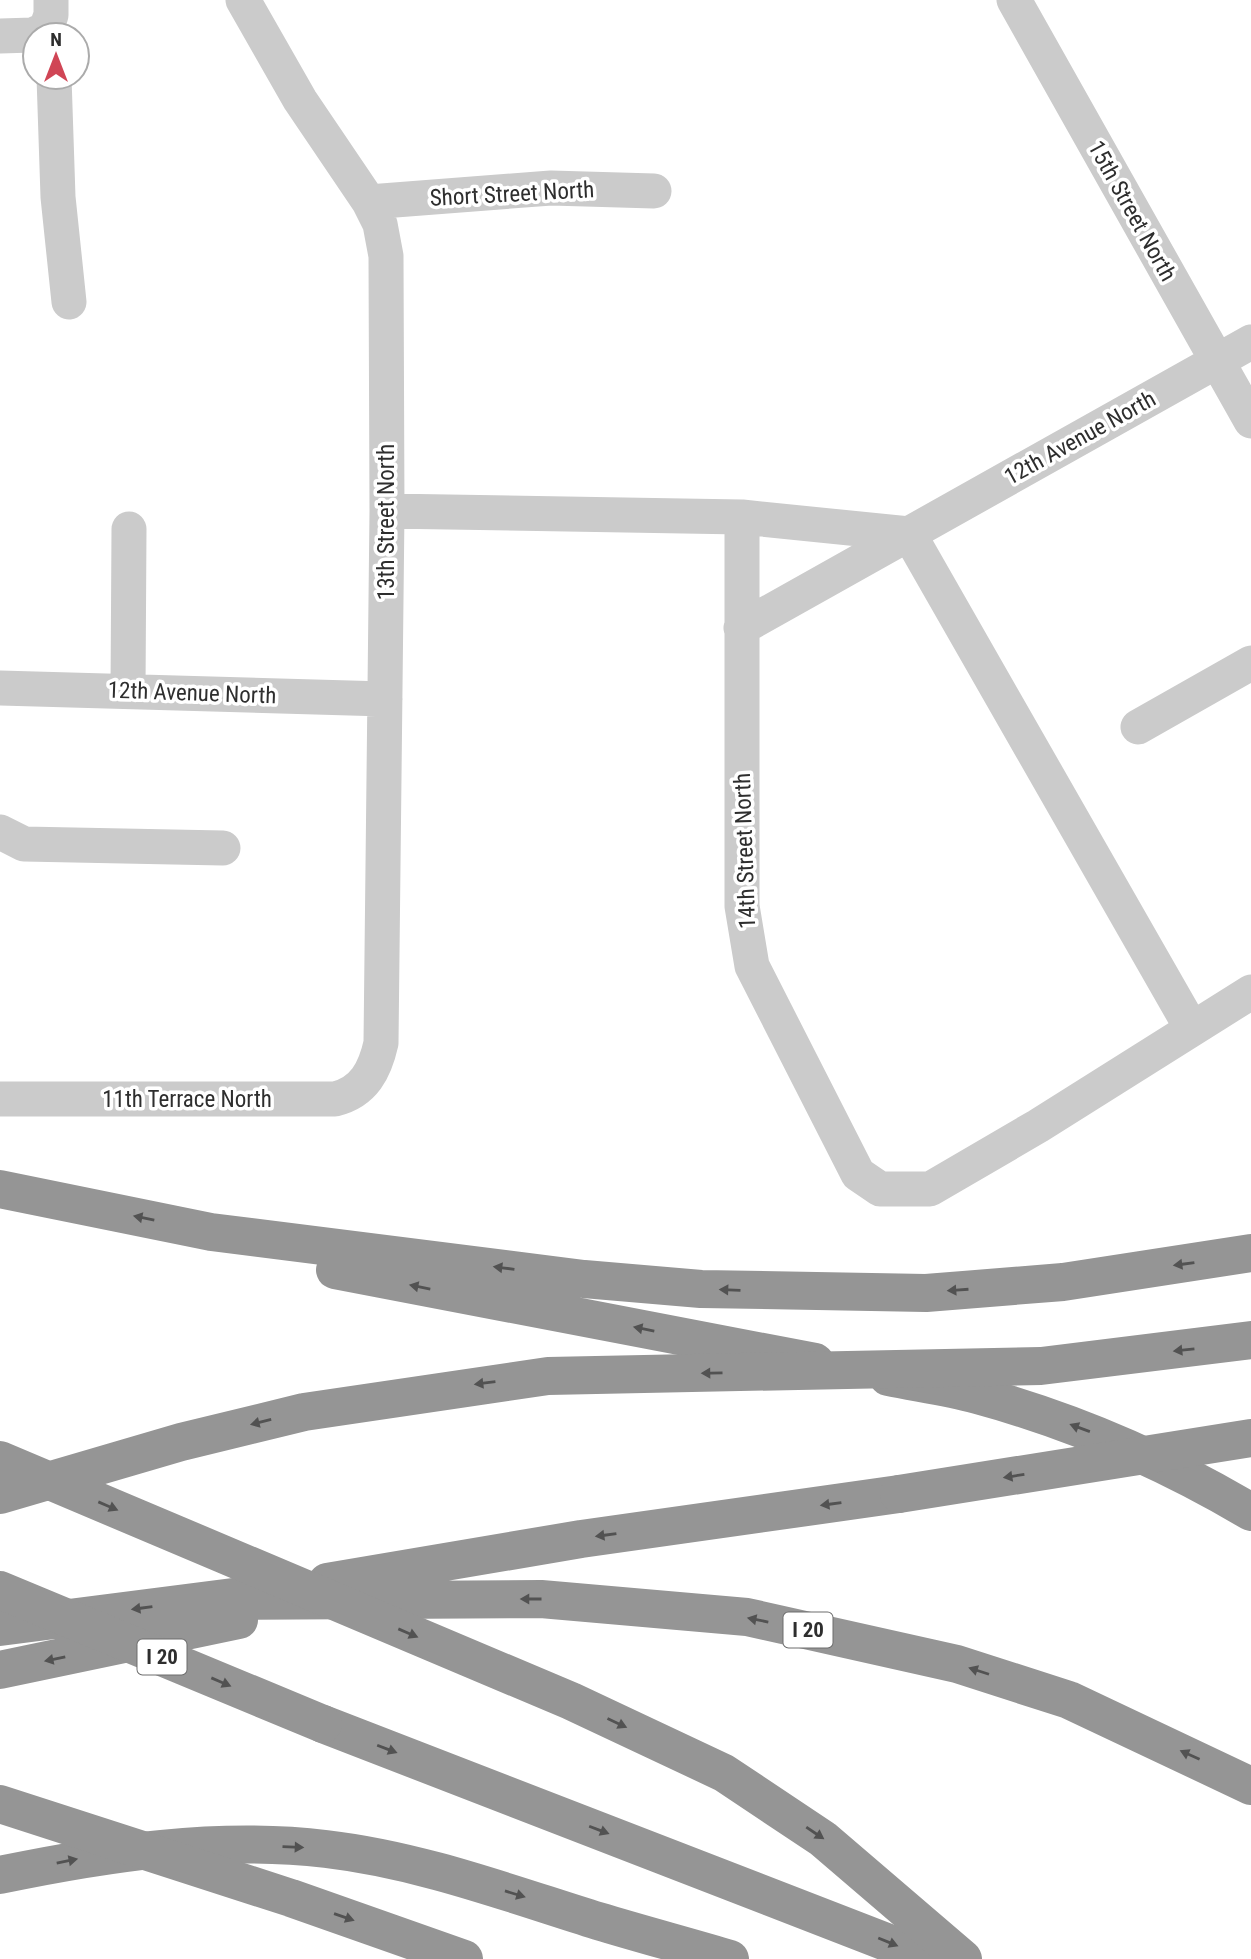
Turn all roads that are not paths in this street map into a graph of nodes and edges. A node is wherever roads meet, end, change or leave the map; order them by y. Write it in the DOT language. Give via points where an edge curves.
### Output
graph roads {
  1 [pos="243,0"];
  2 [pos="1014,0"];
  3 [pos="21,35"];
  4 [pos="0,36"];
  5 [pos="54,91"];
  6 [pos="654,191"];
  7 [pos="369,202"];
  8 [pos="69,302"];
  9 [pos="1251,342"];
  10 [pos="1217,361"];
  11 [pos="1251,421"];
  12 [pos="387,511"];
  13 [pos="742,517"];
  14 [pos="129,529"];
  15 [pos="909,534"];
  16 [pos="741,628"];
  17 [pos="1251,663"];
  18 [pos="0,688"];
  19 [pos="128,691"];
  20 [pos="385,699"];
  21 [pos="1138,727"];
  22 [pos="0,832"];
  23 [pos="223,848"];
  24 [pos="1251,992"];
  25 [pos="1192,1029"];
  26 [pos="367,1080"];
  27 [pos="0,1099"];
  28 [pos="0,1189"];
  29 [pos="211,1232"];
  30 [pos="1251,1253"];
  31 [pos="1251,1340"];
  32 [pos="1251,1438"];
  33 [pos="0,1460"];
  34 [pos="0,1494"];
  35 [pos="1251,1512"];
  36 [pos="0,1590"];
  37 [pos="209,1601"];
  38 [pos="338,1601"];
  39 [pos="0,1627"];
  40 [pos="0,1670"];
  41 [pos="1251,1786"];
  42 [pos="0,1804"];
  43 [pos="0,1875"];
  44 [pos="464,1959"];
  45 [pos="730,1959"];
  46 [pos="930,1959"];
  47 [pos="963,1959"];
  1 -- 7 [label="street, 13th Street North" via="300,100"];
  2 -- 10 [label="street, 15th Street North"];
  3 -- 4 [label="street"];
  5 -- 8 [label="street" via="58,197"];
  6 -- 7 [label="street, Short Street North" via="551,188"];
  7 -- 12 [label="street, 13th Street North" via="380,224 386,256"];
  9 -- 10 [label="street, 12th Avenue North"];
  10 -- 11 [label="street, 15th Street North"];
  10 -- 15 [label="street, 12th Avenue North"];
  12 -- 13 [label="street"];
  12 -- 20 [label="street, 13th Street North"];
  13 -- 15 [label="street"];
  13 -- 16 [label="street"];
  14 -- 19 [label="street"];
  15 -- 16 [label="street, 12th Avenue North"];
  15 -- 25 [label="street"];
  16 -- 25 [label="street, 14th Street North" via="742,906 752,965 858,1174 880,1189 930,1189"];
  17 -- 21 [label="street"];
  18 -- 19 [label="street, 12th Avenue North"];
  19 -- 20 [label="street, 12th Avenue North"];
  20 -- 26 [label="street, 13th Street North" via="383,1020 377,1060"];
  22 -- 23 [label="street" via="23,844"];
  24 -- 25 [label="street"];
  26 -- 27 [label="street, 11th Terrace North" via="344,1097 321,1100"];
  29 -- 28 [label="highway, one-way"];
  30 -- 29 [label="highway, one-way" via="1063,1282 926,1293 818,1293 584,1279"];
  35 -- 29 [label="highway, one-way" via="1200,1482 1083,1429 976,1394 342,1273"];
  31 -- 34 [label="highway, one-way, bridge" via="1041,1366 548,1376 476,1384 376,1404 304,1412"];
  32 -- 37 [label="highway, one-way, bridge" via="581,1539"];
  33 -- 47 [label="highway, one-way, bridge" via="571,1702 724,1773 823,1839"];
  36 -- 46 [label="highway, I 20, one-way, bridge" via="323,1724"];
  37 -- 38 [label="highway, I 20"];
  37 -- 39 [label="highway, I 20, one-way"];
  38 -- 40 [label="highway, one-way"];
  41 -- 38 [label="highway, I 20, one-way" via="1069,1700 957,1664 841,1636 747,1618 623,1604 541,1599"];
  42 -- 44 [label="highway, one-way, bridge"];
  43 -- 45 [label="highway, one-way" via="81,1858 166,1848 249,1845 324,1849 426,1868"];
}
